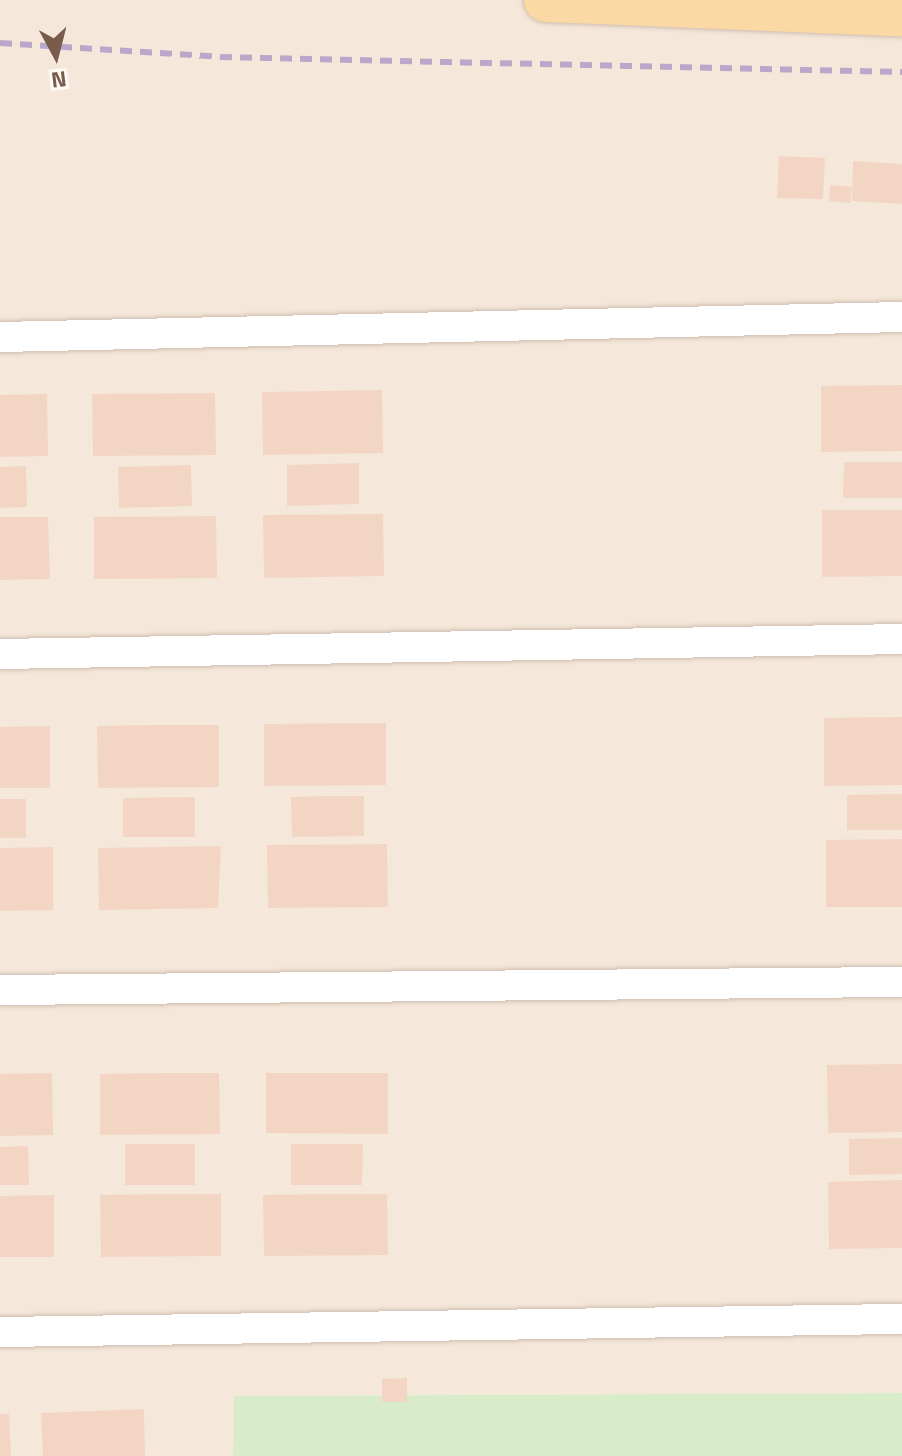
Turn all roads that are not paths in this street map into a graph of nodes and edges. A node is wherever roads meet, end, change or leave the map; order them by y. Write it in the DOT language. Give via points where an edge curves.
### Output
graph roads {
  1 [pos="546,0"];
  2 [pos="902,14"];
  3 [pos="902,317"];
  4 [pos="0,337"];
  5 [pos="902,639"];
  6 [pos="0,654"];
  7 [pos="902,982"];
  8 [pos="0,990"];
  9 [pos="902,1319"];
  10 [pos="0,1332"];
  1 -- 2 [label="main road"];
  3 -- 4 [label="street"];
  5 -- 6 [label="street"];
  7 -- 8 [label="street"];
  9 -- 10 [label="street"];
}
